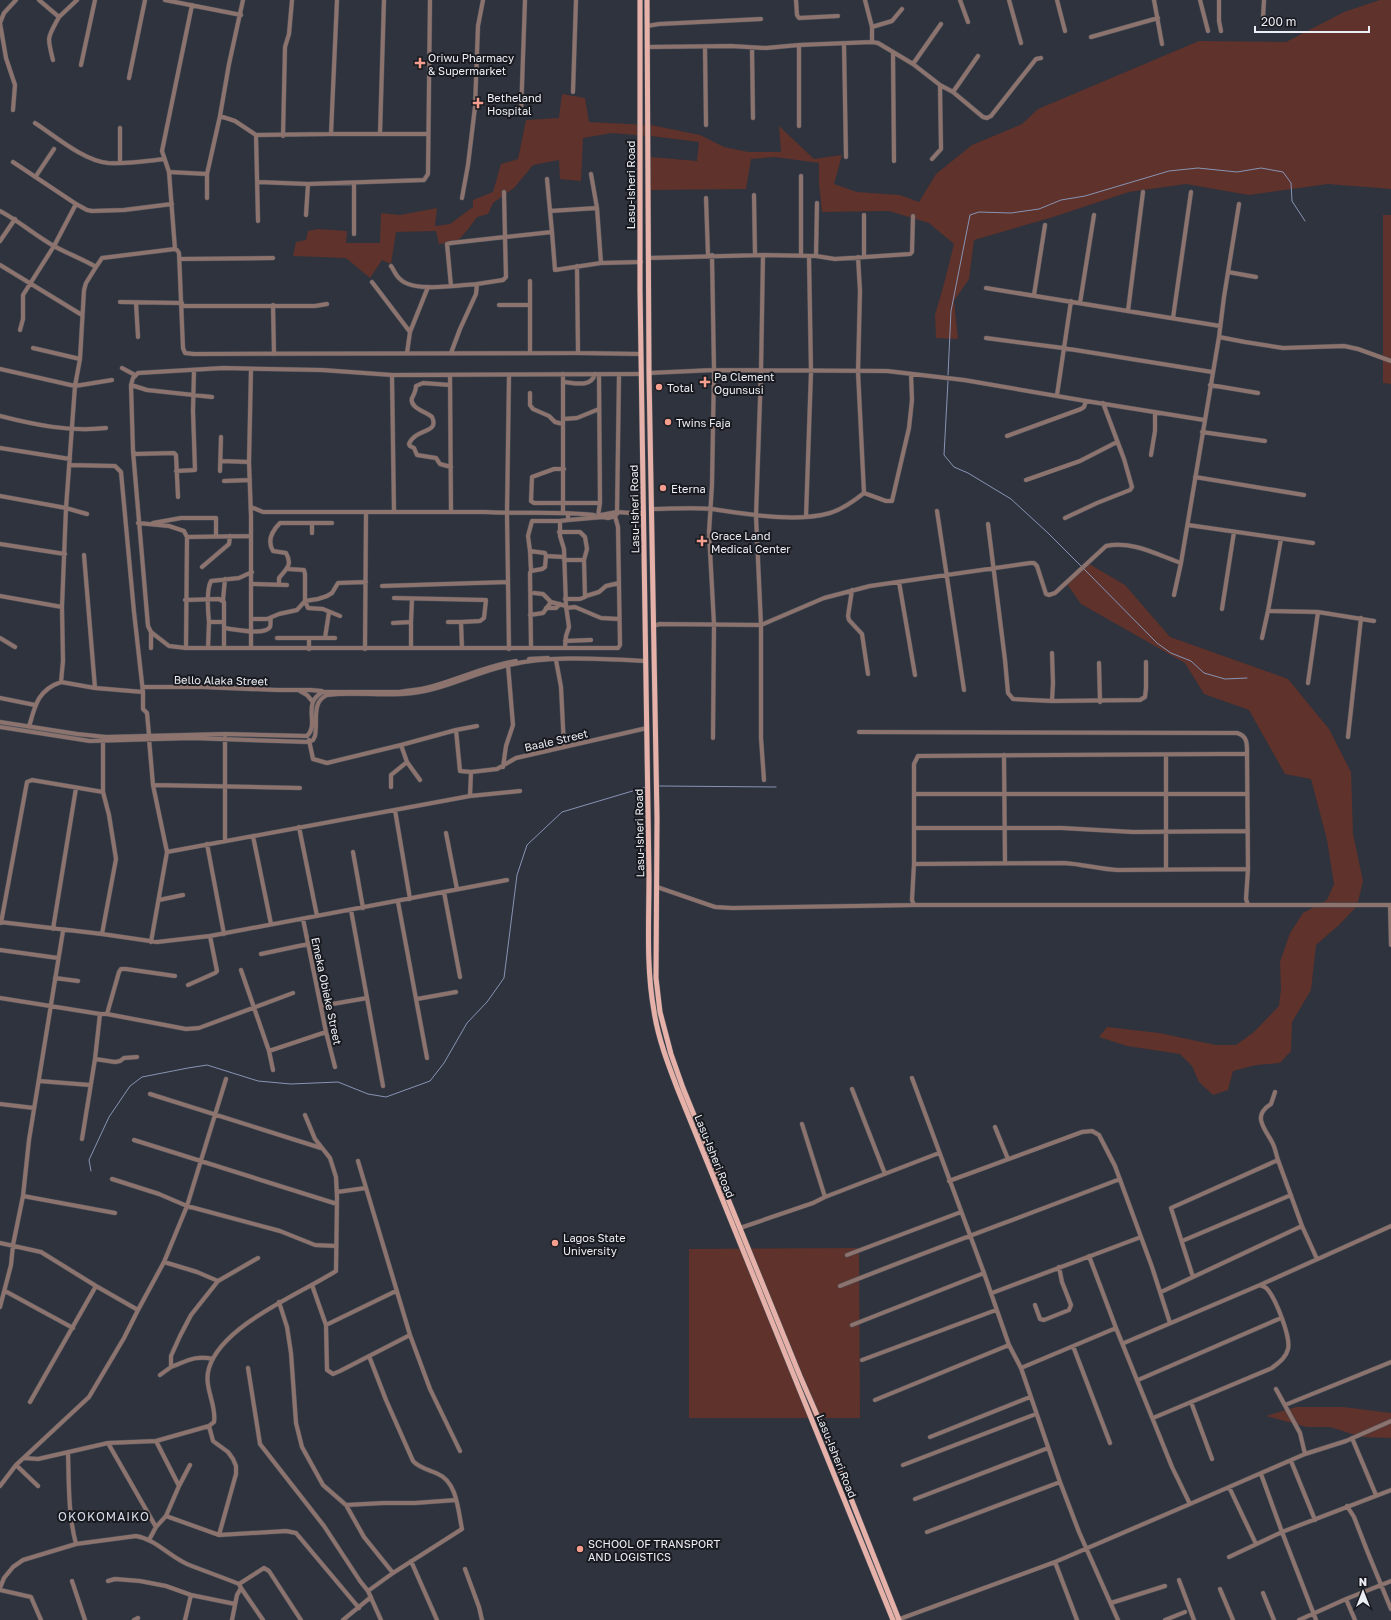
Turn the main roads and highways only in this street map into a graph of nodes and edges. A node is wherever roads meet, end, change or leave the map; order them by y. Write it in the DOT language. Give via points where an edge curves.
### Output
graph roads {
  1 [pos="640,0"];
  2 [pos="647,0"];
  3 [pos="642,426"];
  4 [pos="650,426"];
  5 [pos="827,1438"];
  6 [pos="821,1441"];
  7 [pos="897,1620"];
  1 -- 3 [label="main road, Lasu-Isheri Road"];
  2 -- 4 [label="main road, Lasu-Isheri Road"];
  3 -- 4 [label="main road"];
  3 -- 6 [label="main road, Lasu-Isheri Road" via="650,980 654,1012 661,1044 678,1090"];
  4 -- 5 [label="main road, Lasu-Isheri Road" via="656,784 656,978 660,1012 680,1080"];
  5 -- 6 [label="main road"];
  5 -- 7 [label="main road, Lasu-Isheri Road"];
  6 -- 7 [label="main road, Lasu-Isheri Road"];
}
